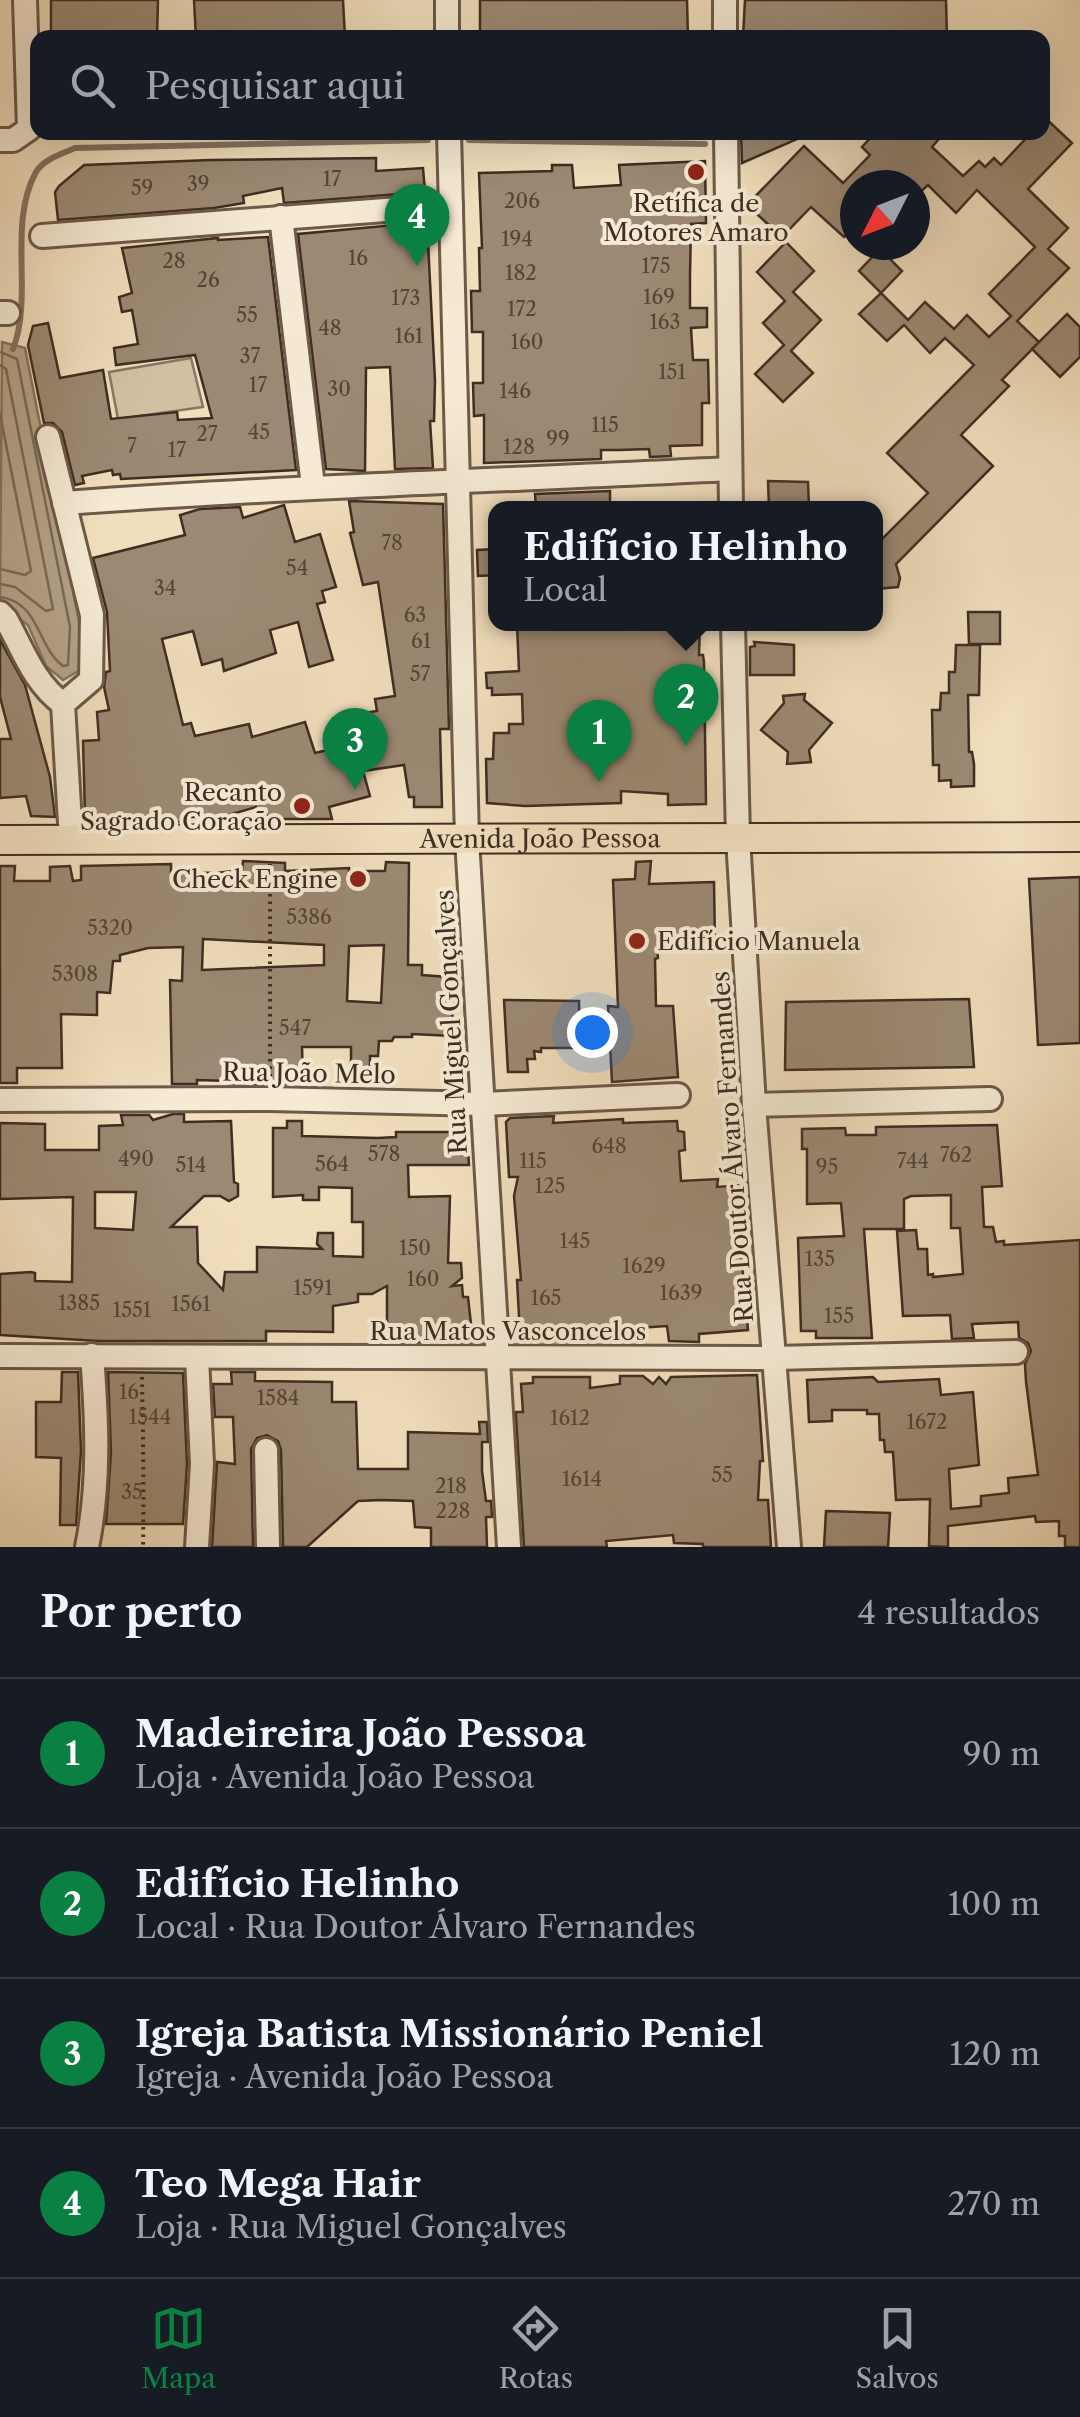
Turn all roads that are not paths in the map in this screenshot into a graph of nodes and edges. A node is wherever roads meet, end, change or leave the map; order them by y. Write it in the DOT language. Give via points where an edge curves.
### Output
graph roads {
  1 [pos="25,0"];
  2 [pos="447,0"];
  3 [pos="725,0"];
  4 [pos="447,30"];
  5 [pos="725,30"];
  6 [pos="0,140"];
  7 [pos="449,140"];
  8 [pos="726,140"];
  9 [pos="450,205"];
  10 [pos="281,217"];
  11 [pos="42,236"];
  12 [pos="48,437"];
  13 [pos="730,469"];
  14 [pos="460,483"];
  15 [pos="313,486"];
  16 [pos="731,501"];
  17 [pos="64,503"];
  18 [pos="0,613"];
  19 [pos="733,631"];
  20 [pos="63,704"];
  21 [pos="738,838"];
  22 [pos="1080,838"];
  23 [pos="467,839"];
  24 [pos="0,840"];
  25 [pos="71,840"];
  26 [pos="678,1095"];
  27 [pos="990,1099"];
  28 [pos="0,1100"];
  29 [pos="484,1104"];
  30 [pos="754,1105"];
  31 [pos="1016,1352"];
  32 [pos="92,1355"];
  33 [pos="0,1356"];
  34 [pos="198,1356"];
  35 [pos="776,1358"];
  36 [pos="497,1359"];
  37 [pos="266,1450"];
  38 [pos="86,1547"];
  39 [pos="198,1547"];
  40 [pos="268,1547"];
  41 [pos="509,1547"];
  42 [pos="789,1547"];
  1 -- 6 [label="street" via="29,129"];
  2 -- 4 [label="street"];
  3 -- 5 [label="street"];
  7 -- 9 [label="street, Rua Miguel Gonçalves"];
  8 -- 13 [label="street"];
  9 -- 10 [label="street"];
  9 -- 14 [label="street, Rua Miguel Gonçalves"];
  10 -- 11 [label="street"];
  10 -- 15 [label="street"];
  12 -- 17 [label="street"];
  13 -- 14 [label="street"];
  13 -- 16 [label="street"];
  14 -- 15 [label="street"];
  14 -- 23 [label="street, Rua Miguel Gonçalves"];
  15 -- 17 [label="street"];
  17 -- 20 [label="street" via="92,615 91,680"];
  18 -- 20 [label="street" via="35,676"];
  19 -- 21 [label="street, Rua Doutor Álvaro Fernandes"];
  20 -- 25 [label="street"];
  21 -- 22 [label="main road, Avenida João Pessoa"];
  21 -- 23 [label="main road, Avenida João Pessoa"];
  21 -- 30 [label="street, Rua Doutor Álvaro Fernandes"];
  23 -- 25 [label="main road, Avenida João Pessoa"];
  23 -- 29 [label="street, Rua Miguel Gonçalves"];
  24 -- 25 [label="main road, Avenida João Pessoa"];
  26 -- 29 [label="street, Rua João Melo"];
  27 -- 30 [label="street"];
  28 -- 29 [label="street, Rua João Melo"];
  29 -- 36 [label="street, Rua Miguel Gonçalves"];
  30 -- 35 [label="street, Rua Doutor Álvaro Fernandes"];
  31 -- 35 [label="street, Rua Matos Vasconcelos"];
  32 -- 33 [label="street, Rua Matos Vasconcelos"];
  32 -- 34 [label="street, Rua Matos Vasconcelos"];
  32 -- 38 [label="street" via="96,1500"];
  34 -- 36 [label="street, Rua Matos Vasconcelos"];
  34 -- 39 [label="street"];
  35 -- 36 [label="street, Rua Matos Vasconcelos"];
  35 -- 42 [label="street, Rua Doutor Álvaro Fernandes"];
  36 -- 41 [label="street, Rua Miguel Gonçalves"];
  37 -- 40 [label="street"];
}
